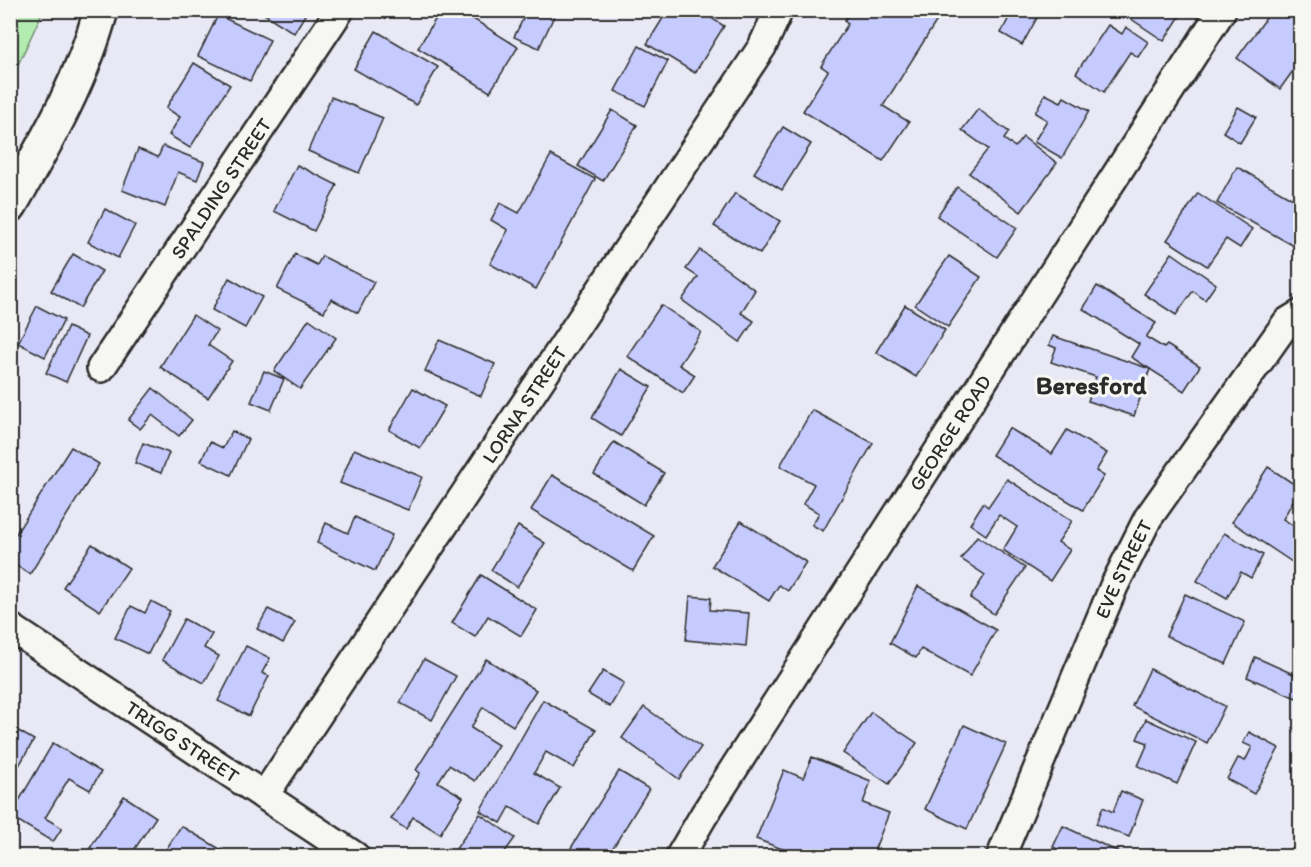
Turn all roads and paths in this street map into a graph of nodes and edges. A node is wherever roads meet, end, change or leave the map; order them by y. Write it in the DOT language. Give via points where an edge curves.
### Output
graph roads {
  1 [pos="101,10"];
  2 [pos="340,10"];
  3 [pos="779,10"];
  4 [pos="1222,10"];
  5 [pos="10,205"];
  6 [pos="1300,314"];
  7 [pos="101,368"];
  8 [pos="10,627"];
  9 [pos="264,796"];
  10 [pos="355,856"];
  11 [pos="680,856"];
  12 [pos="1001,856"];
  1 -- 5 [label="highway" via="93,40 62,114"];
  2 -- 7 [label="street, SPALDING STREET"];
  3 -- 9 [label="street, LORNA STREET" via="762,47"];
  4 -- 11 [label="street, GEORGE ROAD"];
  6 -- 12 [label="street, EVE STREET" via="1287,322 1148,519 1114,586"];
  8 -- 9 [label="street, TRIGG STREET"];
  9 -- 10 [label="street, TRIGG STREET"];
}
